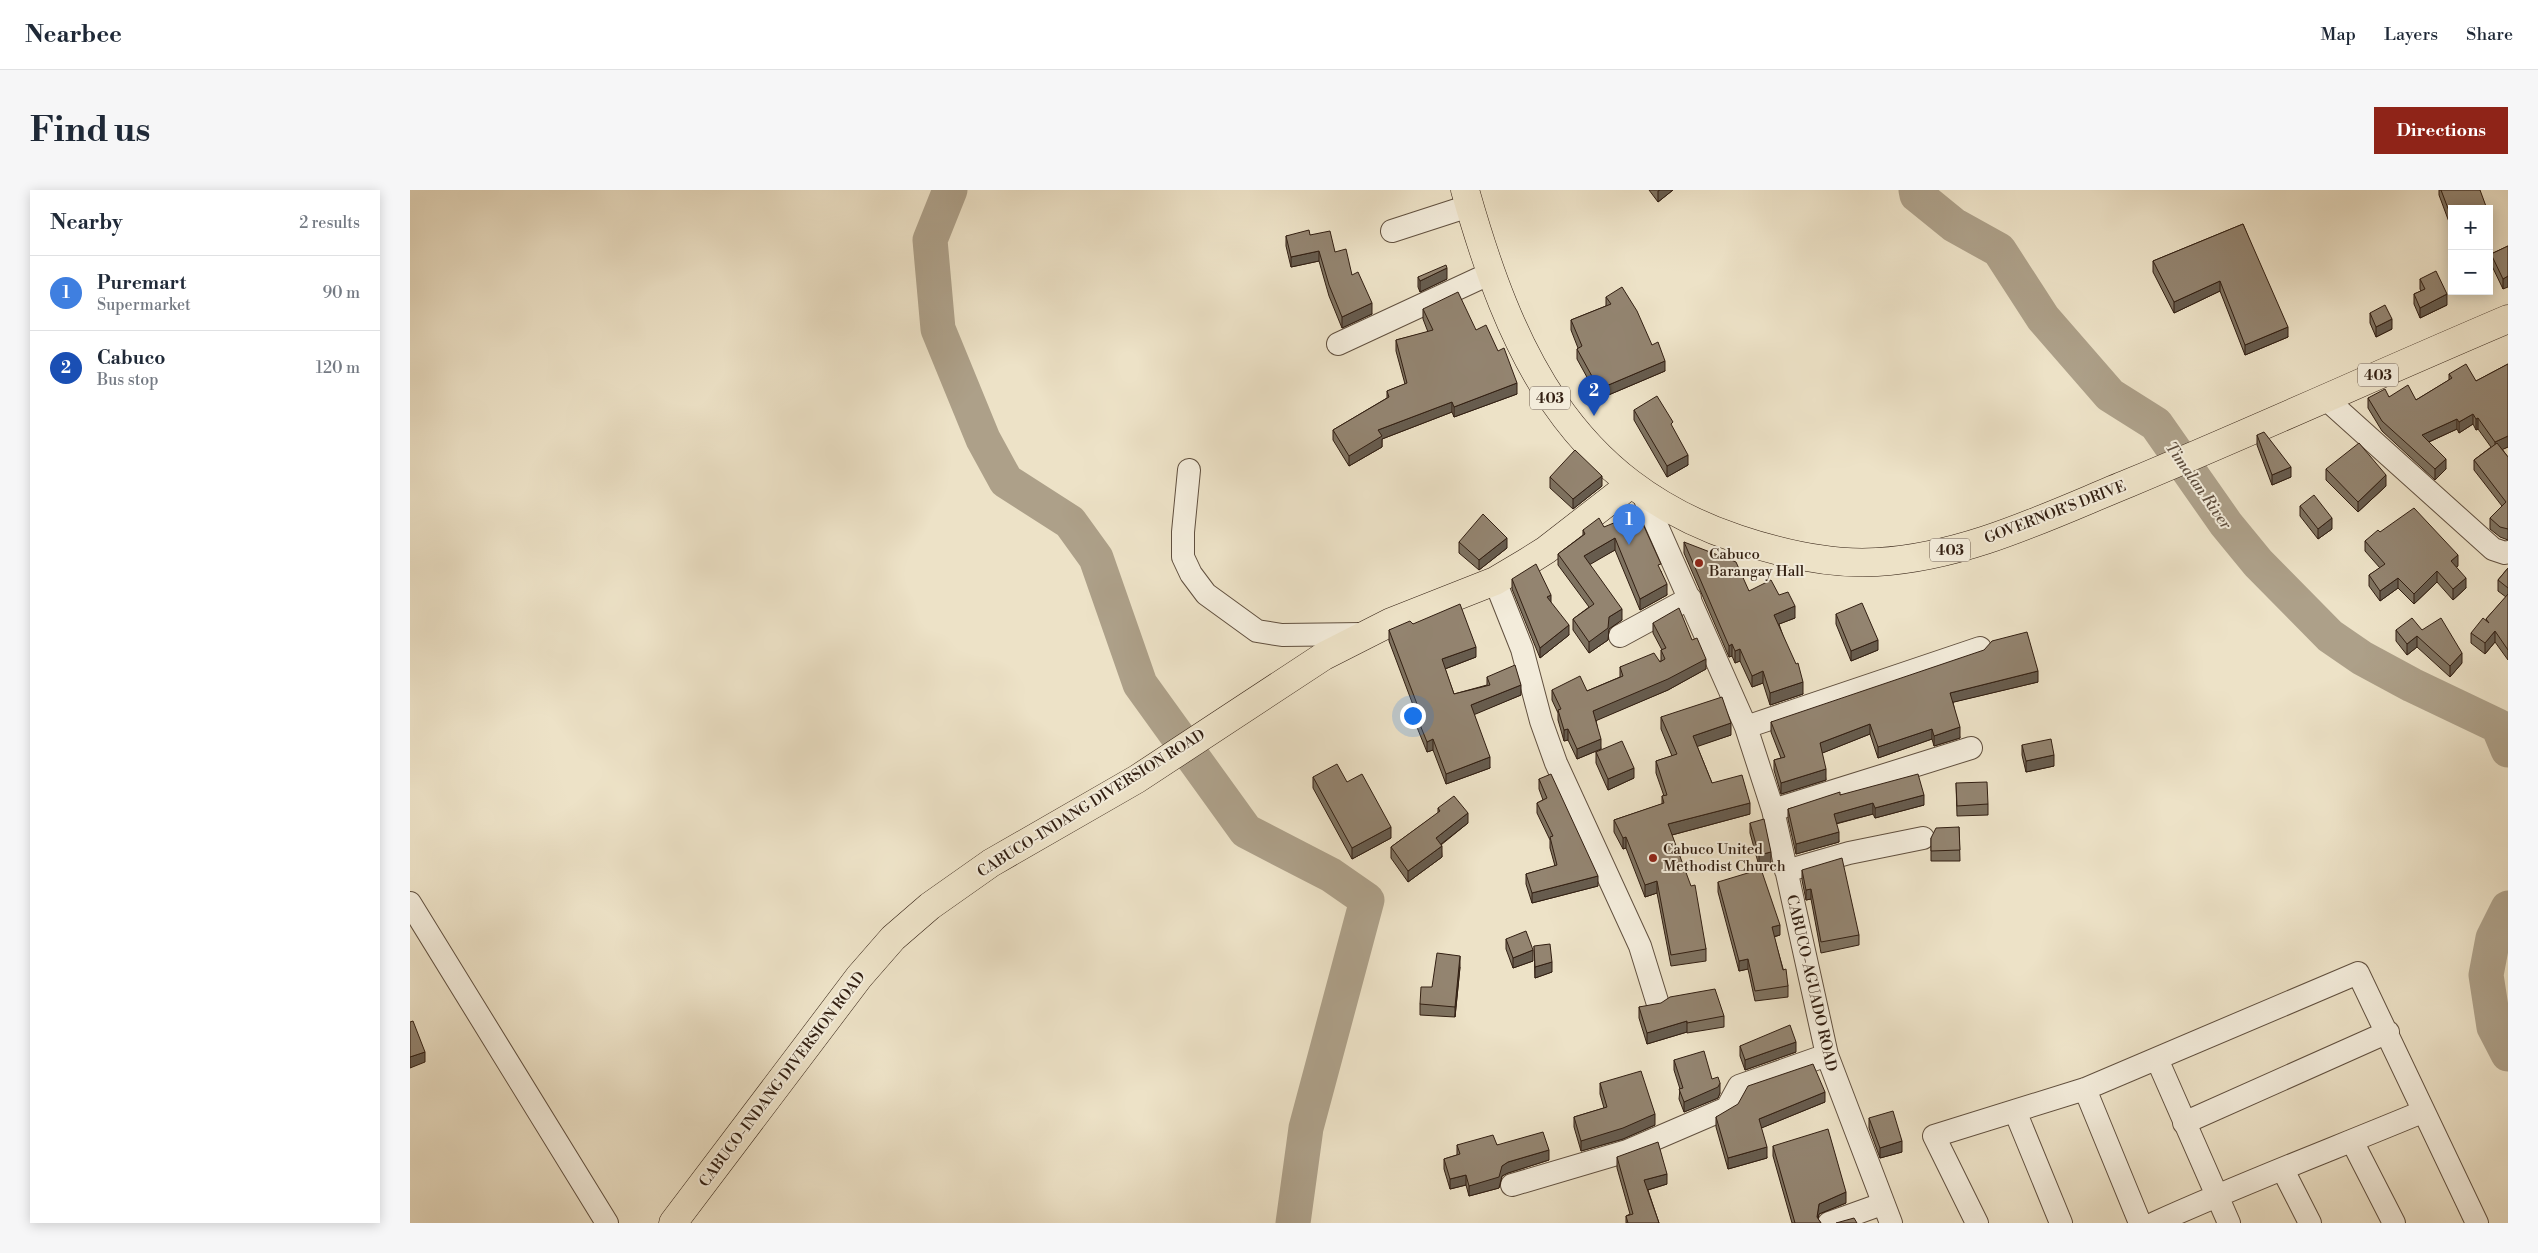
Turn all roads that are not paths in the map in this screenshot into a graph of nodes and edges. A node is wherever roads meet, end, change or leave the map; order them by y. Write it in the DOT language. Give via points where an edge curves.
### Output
graph roads {
  1 [pos="1467,198"];
  2 [pos="1392,231"];
  3 [pos="1491,273"];
  4 [pos="2508,319"];
  5 [pos="1338,344"];
  6 [pos="2325,398"];
  7 [pos="1189,470"];
  8 [pos="1636,487"];
  9 [pos="2508,552"];
  10 [pos="1495,581"];
  11 [pos="1690,598"];
  12 [pos="1363,634"];
  13 [pos="1620,636"];
  14 [pos="1980,648"];
  15 [pos="1746,727"];
  16 [pos="1971,748"];
  17 [pos="1773,810"];
  18 [pos="1923,838"];
  19 [pos="1786,871"];
  20 [pos="410,903"];
  21 [pos="1658,1001"];
  22 [pos="2388,1032"];
  23 [pos="1826,1055"];
  24 [pos="2157,1059"];
  25 [pos="2085,1089"];
  26 [pos="2015,1111"];
  27 [pos="2422,1112"];
  28 [pos="2184,1123"];
  29 [pos="2352,1142"];
  30 [pos="2283,1170"];
  31 [pos="1512,1186"];
  32 [pos="2216,1195"];
  33 [pos="1887,1213"];
  34 [pos="608,1223"];
  35 [pos="673,1223"];
  36 [pos="1829,1223"];
  37 [pos="1978,1223"];
  38 [pos="2061,1223"];
  39 [pos="2140,1223"];
  40 [pos="2155,1223"];
  41 [pos="2229,1223"];
  42 [pos="2310,1223"];
  43 [pos="2394,1223"];
  44 [pos="2477,1223"];
  1 -- 2 [label="street"];
  1 -- 3 [label="main road, GOVERNOR'S DRIVE / 403"];
  3 -- 5 [label="street"];
  3 -- 8 [label="main road, GOVERNOR'S DRIVE / 403" via="1524,354 1548,395 1587,443"];
  4 -- 6 [label="main road, GOVERNOR'S DRIVE / 403"];
  6 -- 8 [label="main road, GOVERNOR'S DRIVE / 403" via="2164,468 1986,539 1930,555 1878,562 1830,561 1749,543 1680,515"];
  6 -- 9 [label="street" via="2493,549"];
  7 -- 12 [label="street" via="1183,557 1190,574 1206,594 1257,631 1282,635"];
  8 -- 10 [label="main road, CABUCO-INDANG DIVERSION ROAD"];
  8 -- 11 [label="street, CABUCO-AGUADO ROAD"];
  10 -- 12 [label="main road, CABUCO-INDANG DIVERSION ROAD"];
  10 -- 21 [label="street" via="1522,649 1556,763 1640,946"];
  11 -- 13 [label="street"];
  11 -- 15 [label="street, CABUCO-AGUADO ROAD"];
  12 -- 35 [label="main road, CABUCO-INDANG DIVERSION ROAD" via="1296,673 1137,779 991,863 898,933 840,1000"];
  14 -- 15 [label="street"];
  15 -- 17 [label="street, CABUCO-AGUADO ROAD"];
  16 -- 17 [label="street"];
  17 -- 19 [label="street, CABUCO-AGUADO ROAD"];
  18 -- 19 [label="street" via="1849,852"];
  19 -- 23 [label="street, CABUCO-AGUADO ROAD"];
  20 -- 34 [label="street"];
  22 -- 24 [label="street" via="2358,973"];
  22 -- 27 [label="street"];
  22 -- 28 [label="street"];
  23 -- 31 [label="street" via="1739,1086 1727,1108 1627,1151"];
  23 -- 33 [label="street, CABUCO-AGUADO ROAD"];
  24 -- 25 [label="street"];
  24 -- 28 [label="street"];
  25 -- 26 [label="street"];
  25 -- 39 [label="street"];
  26 -- 37 [label="street" via="1934,1136"];
  26 -- 38 [label="street"];
  27 -- 29 [label="street"];
  27 -- 44 [label="street"];
  28 -- 32 [label="street"];
  29 -- 30 [label="street"];
  29 -- 43 [label="street"];
  30 -- 32 [label="street"];
  30 -- 42 [label="street"];
  32 -- 40 [label="street"];
  32 -- 41 [label="street"];
  33 -- 36 [label="street"];
}
